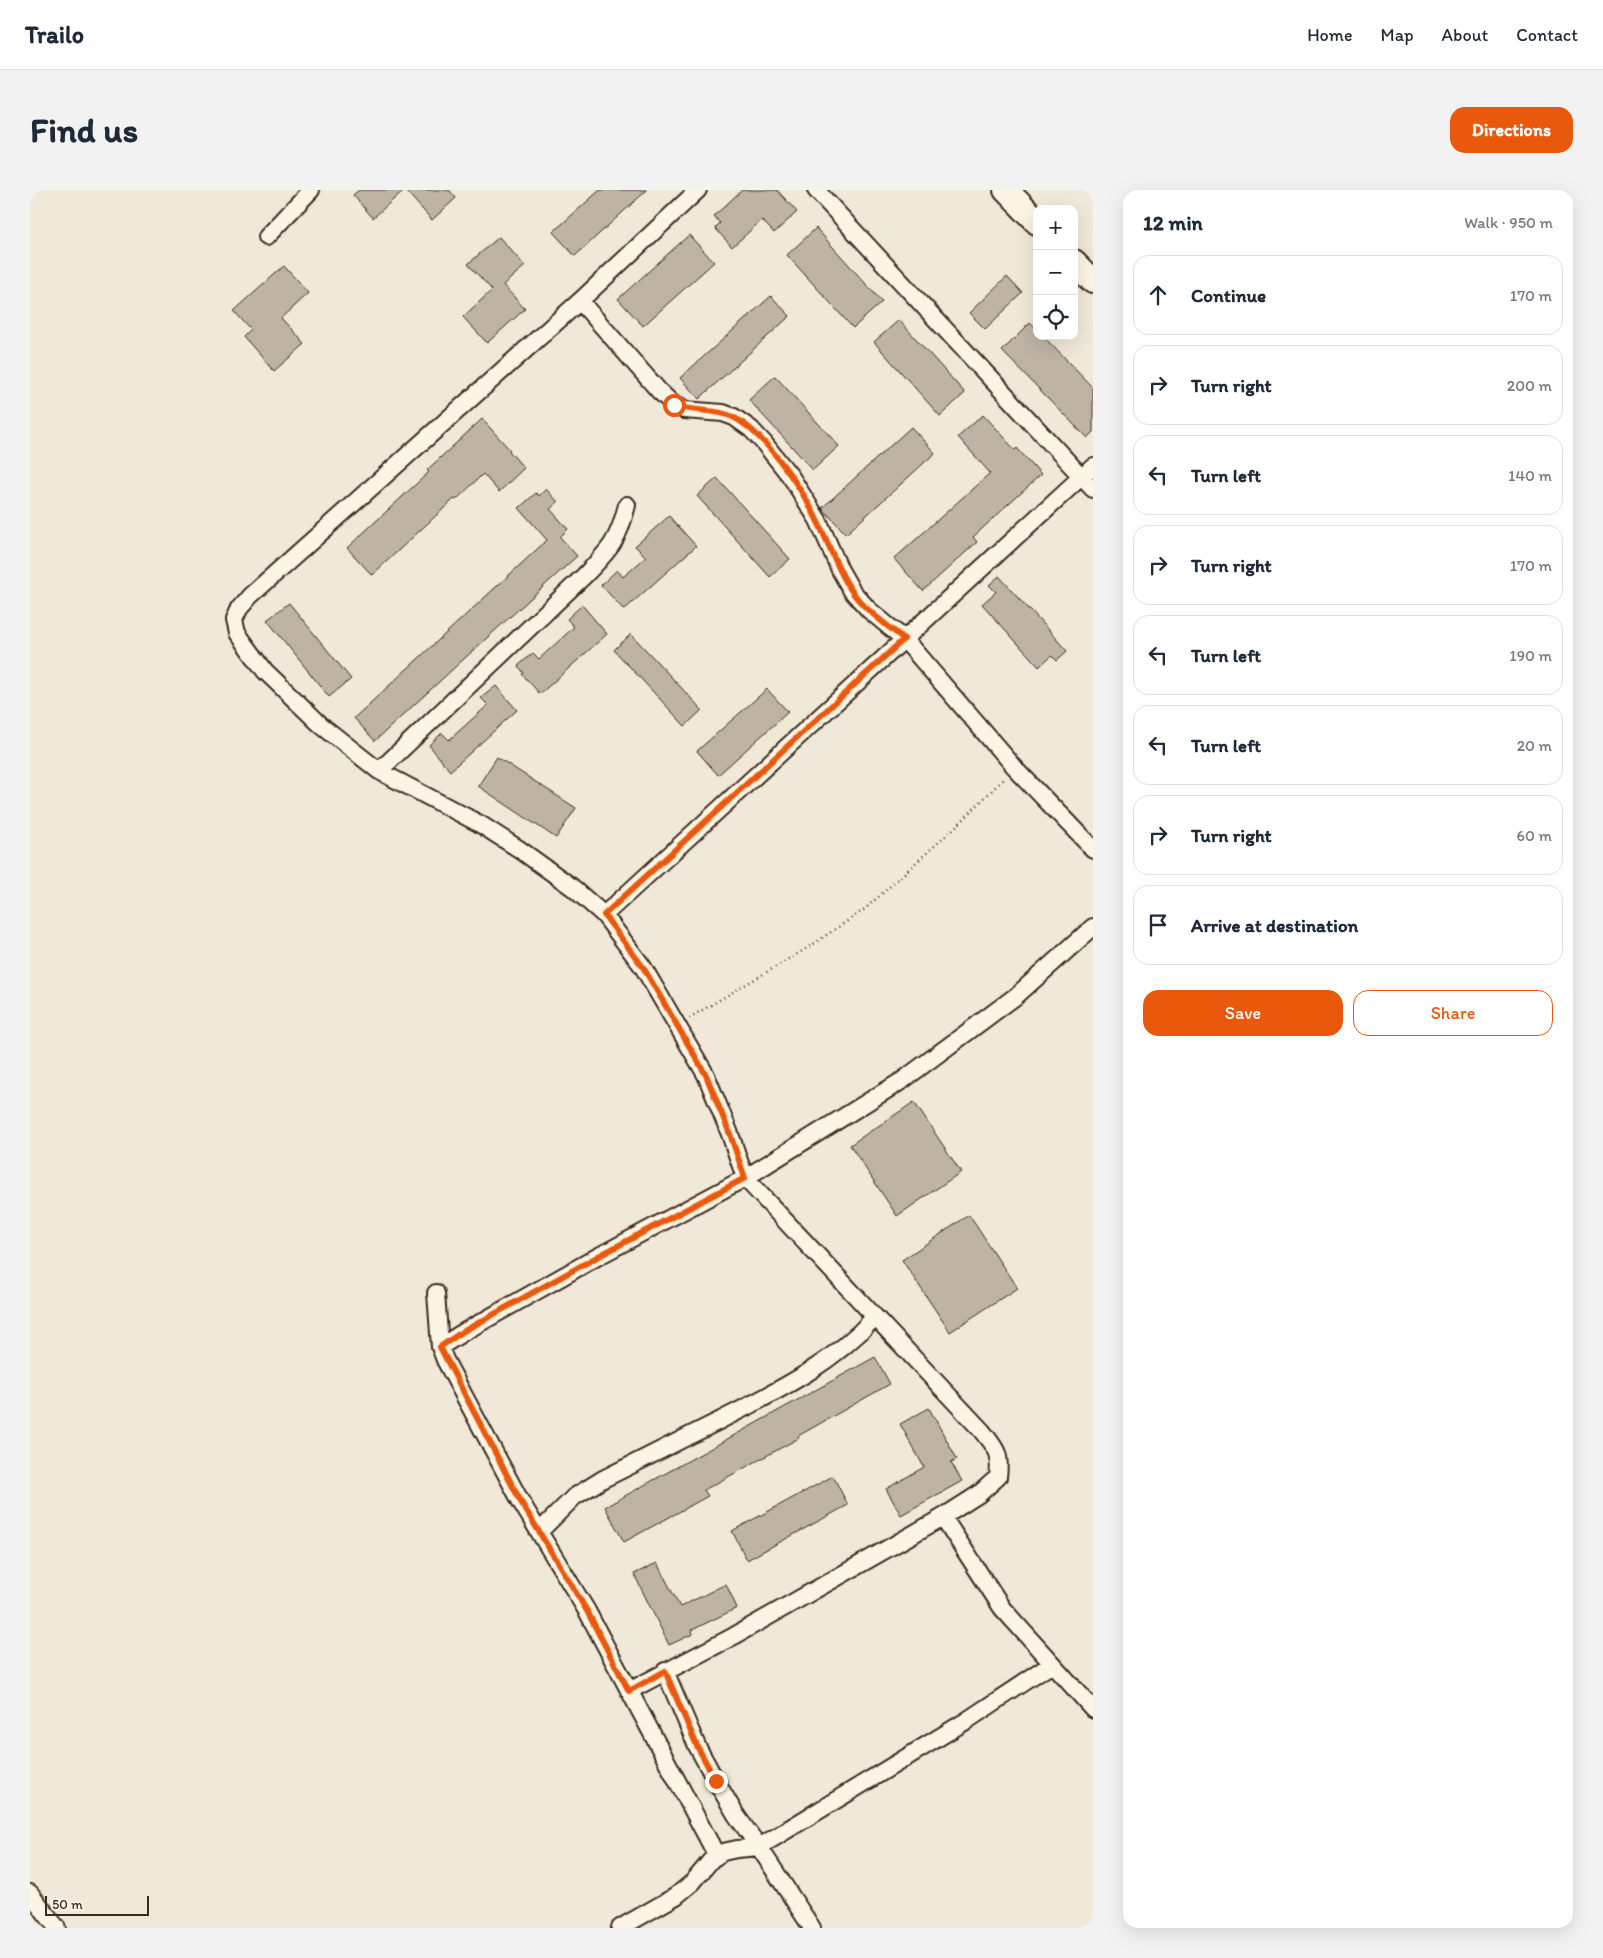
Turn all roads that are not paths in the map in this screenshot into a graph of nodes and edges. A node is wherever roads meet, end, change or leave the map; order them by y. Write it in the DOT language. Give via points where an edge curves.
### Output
graph roads {
  1 [pos="311,190"];
  2 [pos="698,190"];
  3 [pos="816,190"];
  4 [pos="1006,190"];
  5 [pos="1033,218"];
  6 [pos="266,237"];
  7 [pos="1078,266"];
  8 [pos="1093,281"];
  9 [pos="580,301"];
  10 [pos="1087,471"];
  11 [pos="1093,489"];
  12 [pos="627,505"];
  13 [pos="904,639"];
  14 [pos="379,771"];
  15 [pos="1093,849"];
  16 [pos="604,915"];
  17 [pos="1093,927"];
  18 [pos="745,1178"];
  19 [pos="436,1293"];
  20 [pos="874,1318"];
  21 [pos="440,1347"];
  22 [pos="943,1517"];
  23 [pos="539,1532"];
  24 [pos="1052,1664"];
  25 [pos="665,1671"];
  26 [pos="629,1691"];
  27 [pos="1092,1707"];
  28 [pos="759,1847"];
  29 [pos="717,1856"];
  30 [pos="30,1892"];
  31 [pos="57,1928"];
  32 [pos="620,1928"];
  33 [pos="812,1928"];
  1 -- 6 [label="street"];
  2 -- 9 [label="street"];
  3 -- 10 [label="street"];
  4 -- 5 [label="main road"];
  7 -- 8 [label="main road"];
  9 -- 13 [label="street" via="674,405 684,410 723,413 751,429 790,477 818,520 852,591"];
  9 -- 14 [label="street" via="250,596 234,620 237,633 265,671 321,725"];
  10 -- 11 [label="street"];
  10 -- 13 [label="street"];
  12 -- 14 [label="street" via="611,547 584,576"];
  13 -- 15 [label="street" via="1014,767"];
  13 -- 16 [label="street"];
  14 -- 16 [label="street" via="512,844 572,887"];
  16 -- 18 [label="street" via="643,967 706,1075"];
  17 -- 18 [label="street" via="1016,996 903,1080"];
  18 -- 20 [label="street"];
  18 -- 21 [label="street" via="597,1257"];
  19 -- 21 [label="street"];
  20 -- 22 [label="street" via="982,1431 995,1447 1000,1461 998,1477 979,1494"];
  20 -- 23 [label="street" via="857,1337 819,1366 603,1479 574,1497"];
  21 -- 23 [label="street"];
  22 -- 24 [label="street" via="1002,1608"];
  22 -- 25 [label="street" via="734,1636"];
  23 -- 26 [label="street" via="587,1611"];
  24 -- 27 [label="street"];
  24 -- 28 [label="street" via="966,1721"];
  25 -- 26 [label="street"];
  25 -- 28 [label="street" via="697,1746 736,1815"];
  26 -- 29 [label="street"];
  28 -- 29 [label="street" via="723,1852"];
  28 -- 33 [label="street"];
  29 -- 32 [label="street" via="676,1896"];
  30 -- 31 [label="street"];
}
